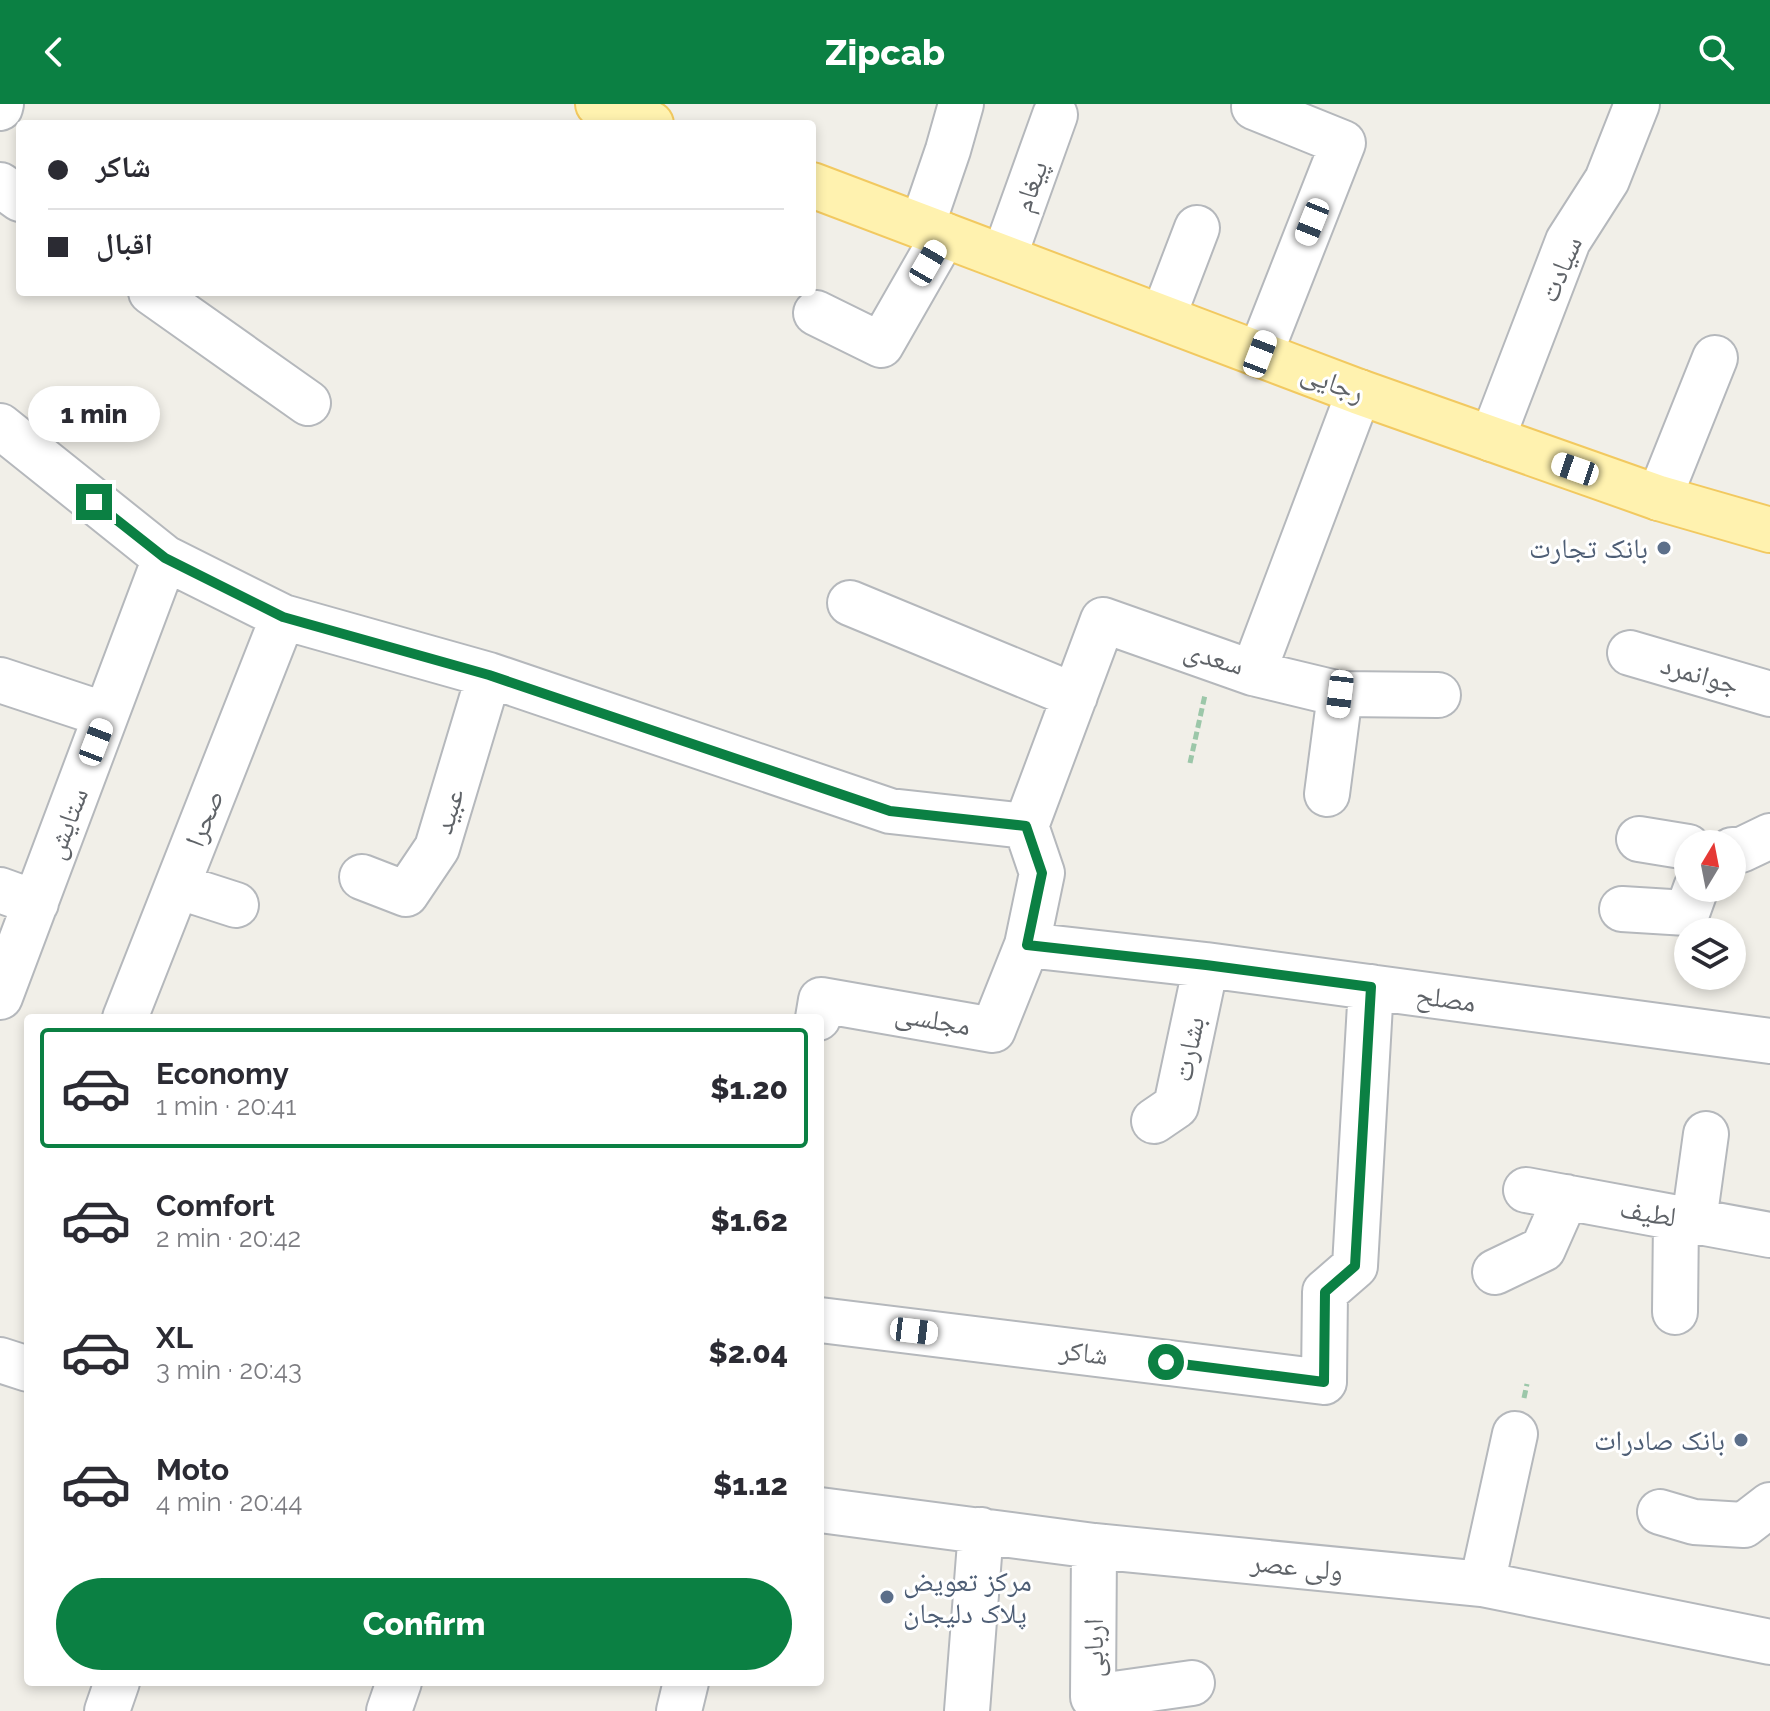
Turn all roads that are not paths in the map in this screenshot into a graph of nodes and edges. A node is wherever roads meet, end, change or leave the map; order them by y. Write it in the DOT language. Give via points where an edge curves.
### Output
graph roads {
  1 [pos="598,104"];
  2 [pos="961,104"];
  3 [pos="1637,104"];
  4 [pos="1254,107"];
  5 [pos="1055,115"];
  6 [pos="640,120"];
  7 [pos="816,187"];
  8 [pos="1197,228"];
  9 [pos="933,231"];
  10 [pos="1004,257"];
  11 [pos="157,296"];
  12 [pos="816,313"];
  13 [pos="1163,317"];
  14 [pos="1260,354"];
  15 [pos="1715,358"];
  16 [pos="1359,392"];
  17 [pos="308,403"];
  18 [pos="0,426"];
  19 [pos="1492,439"];
  20 [pos="1659,498"];
  21 [pos="1770,530"];
  22 [pos="165,558"];
  23 [pos="850,603"];
  24 [pos="283,617"];
  25 [pos="1630,653"];
  26 [pos="1253,673"];
  27 [pos="489,675"];
  28 [pos="0,680"];
  29 [pos="1340,694"];
  30 [pos="1770,694"];
  31 [pos="1438,695"];
  32 [pos="1075,696"];
  33 [pos="106,715"];
  34 [pos="1327,794"];
  35 [pos="1026,826"];
  36 [pos="1770,836"];
  37 [pos="1639,839"];
  38 [pos="1674,845"];
  39 [pos="1746,848"];
  40 [pos="362,877"];
  41 [pos="177,886"];
  42 [pos="18,896"];
  43 [pos="1691,902"];
  44 [pos="236,905"];
  45 [pos="1622,909"];
  46 [pos="1027,945"];
  47 [pos="1206,965"];
  48 [pos="1371,987"];
  49 [pos="0,997"];
  50 [pos="127,1014"];
  51 [pos="819,1014"];
  52 [pos="1770,1041"];
  53 [pos="1154,1121"];
  54 [pos="1706,1134"];
  55 [pos="1685,1219"];
  56 [pos="1770,1235"];
  57 [pos="1495,1272"];
  58 [pos="1675,1312"];
  59 [pos="824,1320"];
  60 [pos="0,1360"];
  61 [pos="24,1368"];
  62 [pos="1515,1434"];
  63 [pos="1770,1505"];
  64 [pos="824,1510"];
  65 [pos="1660,1512"];
  66 [pos="981,1530"];
  67 [pos="1094,1546"];
  68 [pos="1482,1584"];
  69 [pos="1770,1642"];
  70 [pos="1192,1683"];
  71 [pos="116,1686"];
  72 [pos="398,1686"];
  73 [pos="685,1686"];
  74 [pos="107,1711"];
  75 [pos="389,1711"];
  76 [pos="679,1711"];
  77 [pos="967,1711"];
  1 -- 6 [label="main road"];
  2 -- 9 [label="street"];
  3 -- 19 [label="street, سیادت" via="1607,180 1568,241"];
  4 -- 14 [label="street" via="1343,143"];
  5 -- 10 [label="street, پیغام"];
  7 -- 9 [label="main road, رجایی"];
  8 -- 13 [label="street"];
  9 -- 10 [label="main road, رجایی"];
  9 -- 12 [label="street" via="881,345"];
  10 -- 13 [label="main road, رجایی"];
  11 -- 17 [label="street"];
  13 -- 14 [label="main road, رجایی"];
  14 -- 16 [label="main road, رجایی"];
  15 -- 20 [label="street"];
  16 -- 19 [label="main road, رجایی"];
  16 -- 26 [label="street, سعدی"];
  18 -- 22 [label="street"];
  19 -- 20 [label="main road, رجایی"];
  20 -- 21 [label="main road, رجایی"];
  22 -- 24 [label="street"];
  22 -- 33 [label="street, ستایش"];
  23 -- 32 [label="street"];
  24 -- 27 [label="street"];
  24 -- 41 [label="street, صحرا"];
  25 -- 30 [label="street, جوانمرد"];
  26 -- 29 [label="street"];
  26 -- 32 [label="street, سعدی" via="1103,620"];
  27 -- 35 [label="street" via="890,811"];
  27 -- 40 [label="street, عبید" via="437,848 406,894"];
  28 -- 33 [label="street"];
  29 -- 31 [label="street"];
  29 -- 34 [label="street"];
  32 -- 35 [label="street, سعدی"];
  33 -- 42 [label="street, ستایش"];
  35 -- 46 [label="street, مجلسی" via="1042,873"];
  36 -- 39 [label="street"];
  37 -- 38 [label="street"];
  41 -- 44 [label="street"];
  41 -- 50 [label="street, صحرا"];
  42 -- 49 [label="street, ستایش"];
  43 -- 45 [label="street" via="1687,913"];
  46 -- 47 [label="street, مصلح"];
  46 -- 51 [label="street, مجلسی" via="993,1030 821,1000"];
  47 -- 48 [label="street, مصلح"];
  47 -- 53 [label="street, بشارت" via="1176,1106"];
  48 -- 52 [label="street, مصلح"];
  48 -- 59 [label="street, شاکر" via="1355,1266 1325,1292 1324,1382"];
  54 -- 55 [label="street"];
  55 -- 56 [label="street, لطیف"];
  55 -- 57 [label="street, لطیف" via="1546,1194 1543,1249"];
  55 -- 58 [label="street"];
  60 -- 61 [label="street"];
  62 -- 68 [label="street"];
  63 -- 65 [label="street" via="1744,1525 1694,1522"];
  64 -- 66 [label="street, ولی عصر"];
  66 -- 67 [label="street, ولی عصر"];
  66 -- 77 [label="street"];
  67 -- 68 [label="street, ولی عصر"];
  67 -- 70 [label="street, اربابی" via="1093,1697"];
  68 -- 69 [label="street, ولی عصر"];
  71 -- 74 [label="street"];
  72 -- 75 [label="street"];
  73 -- 76 [label="street"];
}
